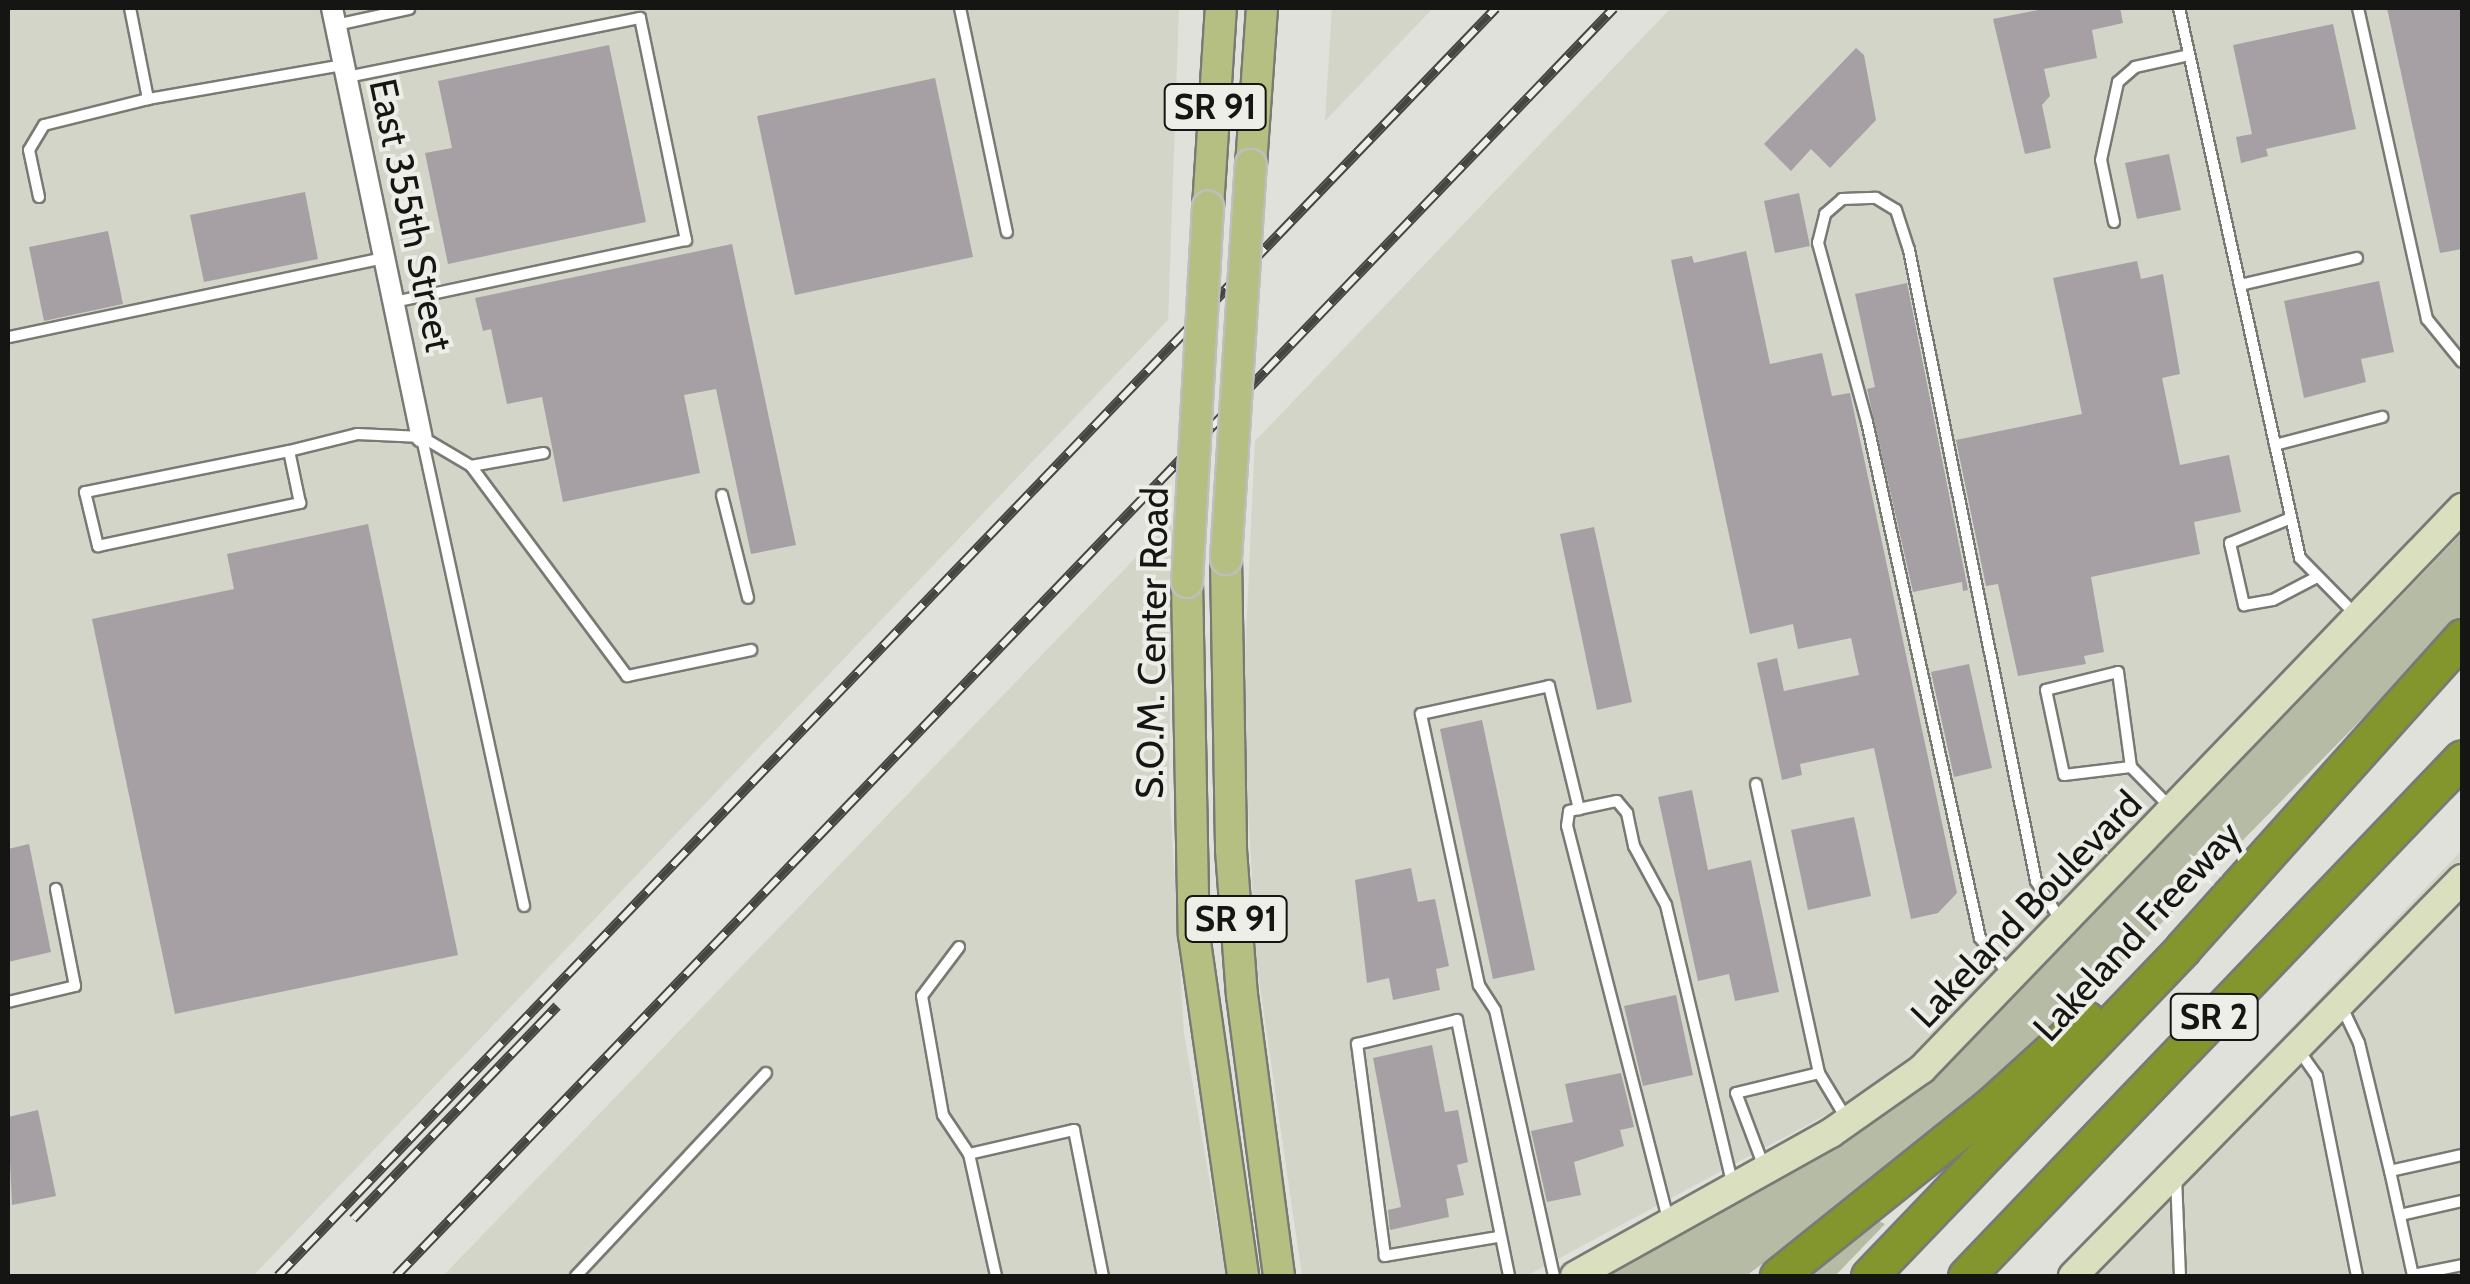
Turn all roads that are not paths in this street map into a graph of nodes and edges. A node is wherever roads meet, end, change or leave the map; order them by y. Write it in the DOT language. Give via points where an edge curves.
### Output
graph roads {
  1 [pos="130,8"];
  2 [pos="960,8"];
  3 [pos="1221,8"];
  4 [pos="1262,8"];
  5 [pos="2179,8"];
  6 [pos="2358,8"];
  7 [pos="409,9"];
  8 [pos="334,16"];
  9 [pos="2190,55"];
  10 [pos="345,71"];
  11 [pos="148,99"];
  12 [pos="39,197"];
  13 [pos="2114,222"];
  14 [pos="1007,232"];
  15 [pos="384,257"];
  16 [pos="2357,258"];
  17 [pos="2240,284"];
  18 [pos="394,302"];
  19 [pos="10,338"];
  20 [pos="2462,362"];
  21 [pos="2382,416"];
  22 [pos="422,437"];
  23 [pos="2275,445"];
  24 [pos="289,451"];
  25 [pos="544,453"];
  26 [pos="470,466"];
  27 [pos="722,495"];
  28 [pos="2462,508"];
  29 [pos="2291,518"];
  30 [pos="2315,578"];
  31 [pos="748,598"];
  32 [pos="2358,617"];
  33 [pos="2462,637"];
  34 [pos="751,650"];
  35 [pos="2462,758"];
  36 [pos="2130,767"];
  37 [pos="1756,784"];
  38 [pos="1579,809"];
  39 [pos="2174,812"];
  40 [pos="2462,879"];
  41 [pos="56,889"];
  42 [pos="524,906"];
  43 [pos="2064,926"];
  44 [pos="959,946"];
  45 [pos="2183,948"];
  46 [pos="2014,980"];
  47 [pos="8,1002"];
  48 [pos="2340,1004"];
  49 [pos="2297,1048"];
  50 [pos="766,1073"];
  51 [pos="1819,1073"];
  52 [pos="1848,1121"];
  53 [pos="968,1154"];
  54 [pos="2462,1155"];
  55 [pos="1765,1170"];
  56 [pos="2390,1171"];
  57 [pos="2176,1172"];
  58 [pos="1733,1188"];
  59 [pos="2462,1202"];
  60 [pos="2400,1215"];
  61 [pos="1670,1224"];
  62 [pos="1498,1236"];
  63 [pos="2462,1265"];
  64 [pos="2084,1273"];
  65 [pos="576,1276"];
  66 [pos="996,1276"];
  67 [pos="1103,1276"];
  68 [pos="1243,1276"];
  69 [pos="1279,1276"];
  70 [pos="1509,1276"];
  71 [pos="1554,1276"];
  72 [pos="1575,1276"];
  73 [pos="1778,1276"];
  74 [pos="1869,1276"];
  75 [pos="1966,1276"];
  76 [pos="2180,1276"];
  77 [pos="2357,1276"];
  78 [pos="2413,1276"];
  1 -- 11 [label="lane"];
  2 -- 14 [label="lane"];
  3 -- 68 [label="main road, S.O.M. Center Road / SR 91, bridge" via="1187,582 1194,935"];
  4 -- 69 [label="main road, S.O.M. Center Road / SR 91, bridge" via="1226,559 1242,995"];
  5 -- 9 [label="lane"];
  6 -- 20 [label="lane" via="2427,319"];
  7 -- 8 [label="lane"];
  8 -- 10 [label="street, East 355th Street"];
  9 -- 13 [label="lane" via="2135,66 2118,82 2101,160"];
  9 -- 17 [label="lane"];
  10 -- 11 [label="lane"];
  10 -- 15 [label="street, East 355th Street"];
  10 -- 18 [label="lane" via="640,18 686,240"];
  11 -- 12 [label="lane" via="44,125 29,150"];
  15 -- 18 [label="street, East 355th Street"];
  15 -- 19 [label="lane"];
  16 -- 17 [label="lane"];
  17 -- 23 [label="lane"];
  18 -- 22 [label="street, East 355th Street"];
  21 -- 23 [label="lane"];
  22 -- 24 [label="lane" via="356,434"];
  22 -- 26 [label="lane"];
  22 -- 42 [label="lane"];
  23 -- 29 [label="lane"];
  24 -- 24 [label="lane" via="300,503 98,546 85,492"];
  25 -- 26 [label="lane"];
  26 -- 34 [label="lane" via="627,676"];
  27 -- 31 [label="lane"];
  28 -- 32 [label="street, Lakeland Boulevard"];
  29 -- 30 [label="lane" via="2300,558"];
  29 -- 30 [label="lane" via="2230,543 2244,605 2273,600"];
  30 -- 32 [label="lane"];
  32 -- 39 [label="street, Lakeland Boulevard"];
  33 -- 45 [label="highway, Lakeland Freeway / SR 2"];
  35 -- 75 [label="highway, SR 2"];
  36 -- 36 [label="lane" via="2064,775 2046,690 2118,672"];
  36 -- 39 [label="lane"];
  37 -- 51 [label="lane"];
  38 -- 58 [label="lane" via="1623,805 1634,846 1666,905 1720,1156"];
  38 -- 61 [label="lane" via="1570,811 1567,826"];
  38 -- 71 [label="lane" via="1550,686 1422,714 1479,984 1495,1010"];
  39 -- 43 [label="street, Lakeland Boulevard"];
  40 -- 48 [label="street"];
  41 -- 47 [label="lane" via="75,986"];
  43 -- 46 [label="street, Lakeland Boulevard"];
  43 -- 46 [label="lane" via="2036,880 1909,250 1896,210 1876,198 1842,199 1825,214 1818,243 1867,422 1980,938"];
  44 -- 53 [label="lane" via="922,996 943,1115"];
  45 -- 73 [label="highway" via="2096,1010 1989,1107"];
  45 -- 74 [label="highway, Lakeland Freeway / SR 2"];
  46 -- 52 [label="street, Lakeland Boulevard" via="1922,1069"];
  48 -- 49 [label="street"];
  48 -- 56 [label="lane" via="2360,1043"];
  49 -- 57 [label="street"];
  49 -- 77 [label="lane" via="2317,1076"];
  50 -- 65 [label="lane"];
  51 -- 52 [label="lane"];
  51 -- 55 [label="lane" via="1736,1093"];
  52 -- 55 [label="street, Lakeland Boulevard"];
  53 -- 66 [label="lane"];
  53 -- 67 [label="lane" via="1074,1130"];
  54 -- 56 [label="lane"];
  55 -- 58 [label="street, Lakeland Boulevard"];
  56 -- 60 [label="lane"];
  57 -- 64 [label="street"];
  57 -- 76 [label="lane"];
  58 -- 61 [label="street, Lakeland Boulevard"];
  59 -- 60 [label="lane"];
  60 -- 78 [label="lane"];
  61 -- 72 [label="street, Lakeland Boulevard"];
  62 -- 62 [label="lane" via="1458,1020 1357,1044 1385,1256"];
  62 -- 70 [label="lane"];
  63 -- 78 [label="lane"];
}
